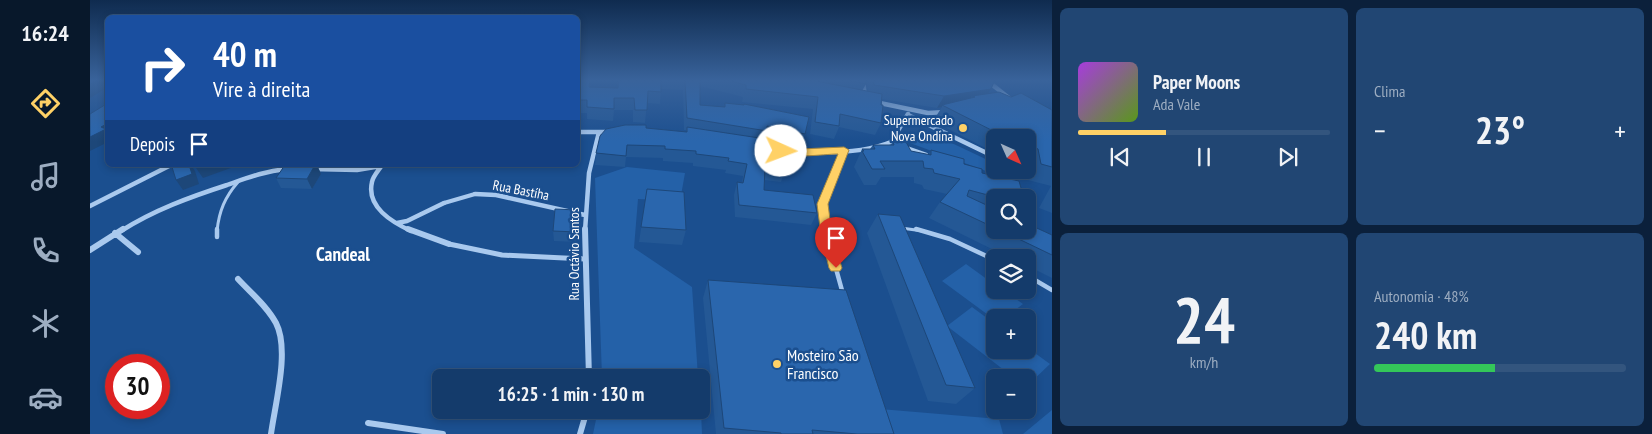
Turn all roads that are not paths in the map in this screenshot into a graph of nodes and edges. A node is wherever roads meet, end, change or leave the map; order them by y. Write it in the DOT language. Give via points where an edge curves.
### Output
graph roads {
  1 [pos="866,100"];
  2 [pos="1011,100"];
  3 [pos="1012,100"];
  4 [pos="1003,102"];
  5 [pos="1019,104"];
  6 [pos="908,109"];
  7 [pos="949,111"];
  8 [pos="908,116"];
  9 [pos="580,132"];
  10 [pos="599,132"];
  11 [pos="617,132"];
  12 [pos="891,142"];
  13 [pos="758,147"];
  14 [pos="844,150"];
  15 [pos="986,153"];
  16 [pos="935,159"];
  17 [pos="167,167"];
  18 [pos="376,167"];
  19 [pos="381,167"];
  20 [pos="292,169"];
  21 [pos="302,169"];
  22 [pos="238,182"];
  23 [pos="475,194"];
  24 [pos="444,203"];
  25 [pos="90,206"];
  26 [pos="585,215"];
  27 [pos="397,223"];
  28 [pos="892,228"];
  29 [pos="116,233"];
  30 [pos="218,238"];
  31 [pos="449,244"];
  32 [pos="90,250"];
  33 [pos="138,252"];
  34 [pos="986,256"];
  35 [pos="585,260"];
  36 [pos="238,279"];
  37 [pos="1036,281"];
  38 [pos="1052,290"];
  39 [pos="845,300"];
  40 [pos="589,369"];
  41 [pos="584,419"];
  42 [pos="368,422"];
  43 [pos="270,434"];
  44 [pos="443,434"];
  45 [pos="580,434"];
  1 -- 6 [label="street"];
  2 -- 4 [label="street"];
  3 -- 5 [label="street"];
  6 -- 7 [label="street" via="928,113"];
  6 -- 8 [label="street"];
  8 -- 12 [label="street"];
  8 -- 15 [label="street"];
  9 -- 10 [label="street"];
  10 -- 11 [label="street"];
  10 -- 26 [label="street, Rua Octávio Santos" via="589,173"];
  12 -- 14 [label="street" via="883,146"];
  12 -- 16 [label="street"];
  13 -- 14 [label="street" via="800,152"];
  14 -- 39 [label="lane" via="823,204 826,235"];
  17 -- 25 [label="street"];
  18 -- 21 [label="street"];
  19 -- 27 [label="street" via="372,182 369,195 374,206"];
  20 -- 22 [label="street" via="268,172"];
  22 -- 29 [label="street" via="181,200"];
  22 -- 30 [label="lane" via="223,201 219,212"];
  23 -- 24 [label="street, Rua Bastíha"];
  23 -- 26 [label="street, Rua Bastíha" via="496,195"];
  24 -- 27 [label="street, Rua Bastíha"];
  26 -- 35 [label="street, Rua Octávio Santos"];
  27 -- 31 [label="street"];
  28 -- 34 [label="lane" via="933,232"];
  29 -- 32 [label="street"];
  29 -- 33 [label="street"];
  31 -- 35 [label="street" via="502,256"];
  35 -- 40 [label="street, Rua Octávio Santos"];
  36 -- 43 [label="street" via="272,317 279,330 280,354"];
  37 -- 38 [label="lane"];
  41 -- 45 [label="street"];
  42 -- 44 [label="street"];
}
